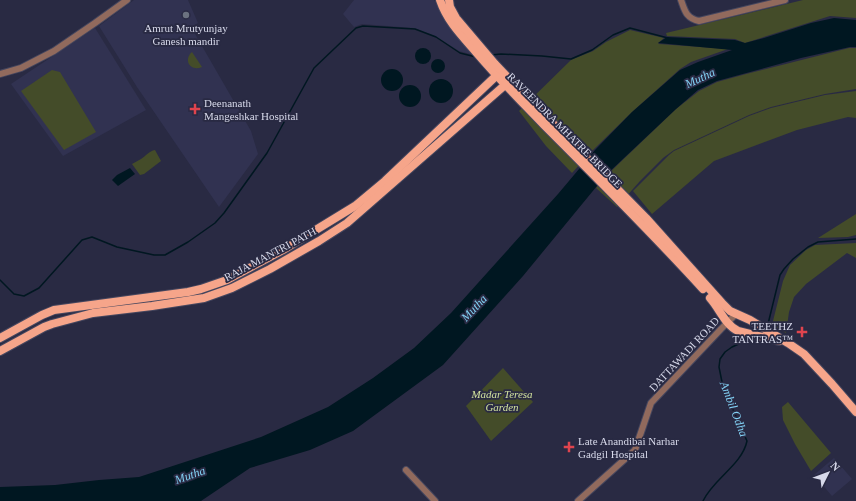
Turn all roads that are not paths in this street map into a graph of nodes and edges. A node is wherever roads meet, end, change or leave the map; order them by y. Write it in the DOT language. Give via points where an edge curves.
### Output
graph roads {
  1 [pos="127,0"];
  2 [pos="440,0"];
  3 [pos="449,0"];
  4 [pos="681,0"];
  5 [pos="785,0"];
  6 [pos="477,48"];
  7 [pos="492,66"];
  8 [pos="0,74"];
  9 [pos="496,76"];
  10 [pos="505,85"];
  11 [pos="532,107"];
  12 [pos="387,183"];
  13 [pos="644,220"];
  14 [pos="736,314"];
  15 [pos="727,322"];
  16 [pos="0,338"];
  17 [pos="779,340"];
  18 [pos="0,351"];
  19 [pos="856,412"];
  20 [pos="406,470"];
  21 [pos="435,501"];
  22 [pos="578,501"];
  1 -- 8 [label="street" via="48,54 22,68"];
  2 -- 6 [label="main road" via="450,22"];
  3 -- 6 [label="main road" via="456,18"];
  4 -- 5 [label="street" via="689,17 699,21"];
  6 -- 7 [label="main road, RAVEENDRA MHATRE BRIDGE"];
  7 -- 9 [label="main road, RAVEENDRA MHATRE BRIDGE"];
  7 -- 11 [label="main road, RAVEENDRA MHATRE BRIDGE"];
  9 -- 10 [label="main road, RAVEENDRA MHATRE BRIDGE"];
  9 -- 12 [label="main road, RAJA MANTRI PATH"];
  10 -- 11 [label="main road, RAVEENDRA MHATRE BRIDGE"];
  10 -- 12 [label="main road, RAJA MANTRI PATH"];
  11 -- 13 [label="main road, RAVEENDRA MHATRE BRIDGE"];
  12 -- 16 [label="main road, RAJA MANTRI PATH" via="355,206 227,280 188,292 54,310"];
  12 -- 18 [label="main road, RAJA MANTRI PATH" via="347,223 232,288 204,298 93,313 52,324"];
  13 -- 14 [label="main road" via="722,303"];
  13 -- 15 [label="main road" via="716,305"];
  14 -- 15 [label="street, DATTAWADI ROAD"];
  14 -- 17 [label="main road" via="750,320"];
  15 -- 17 [label="main road" via="738,331"];
  15 -- 22 [label="street, DATTAWADI ROAD" via="651,403 635,450"];
  17 -- 19 [label="main road" via="804,354"];
  20 -- 21 [label="street"];
}
